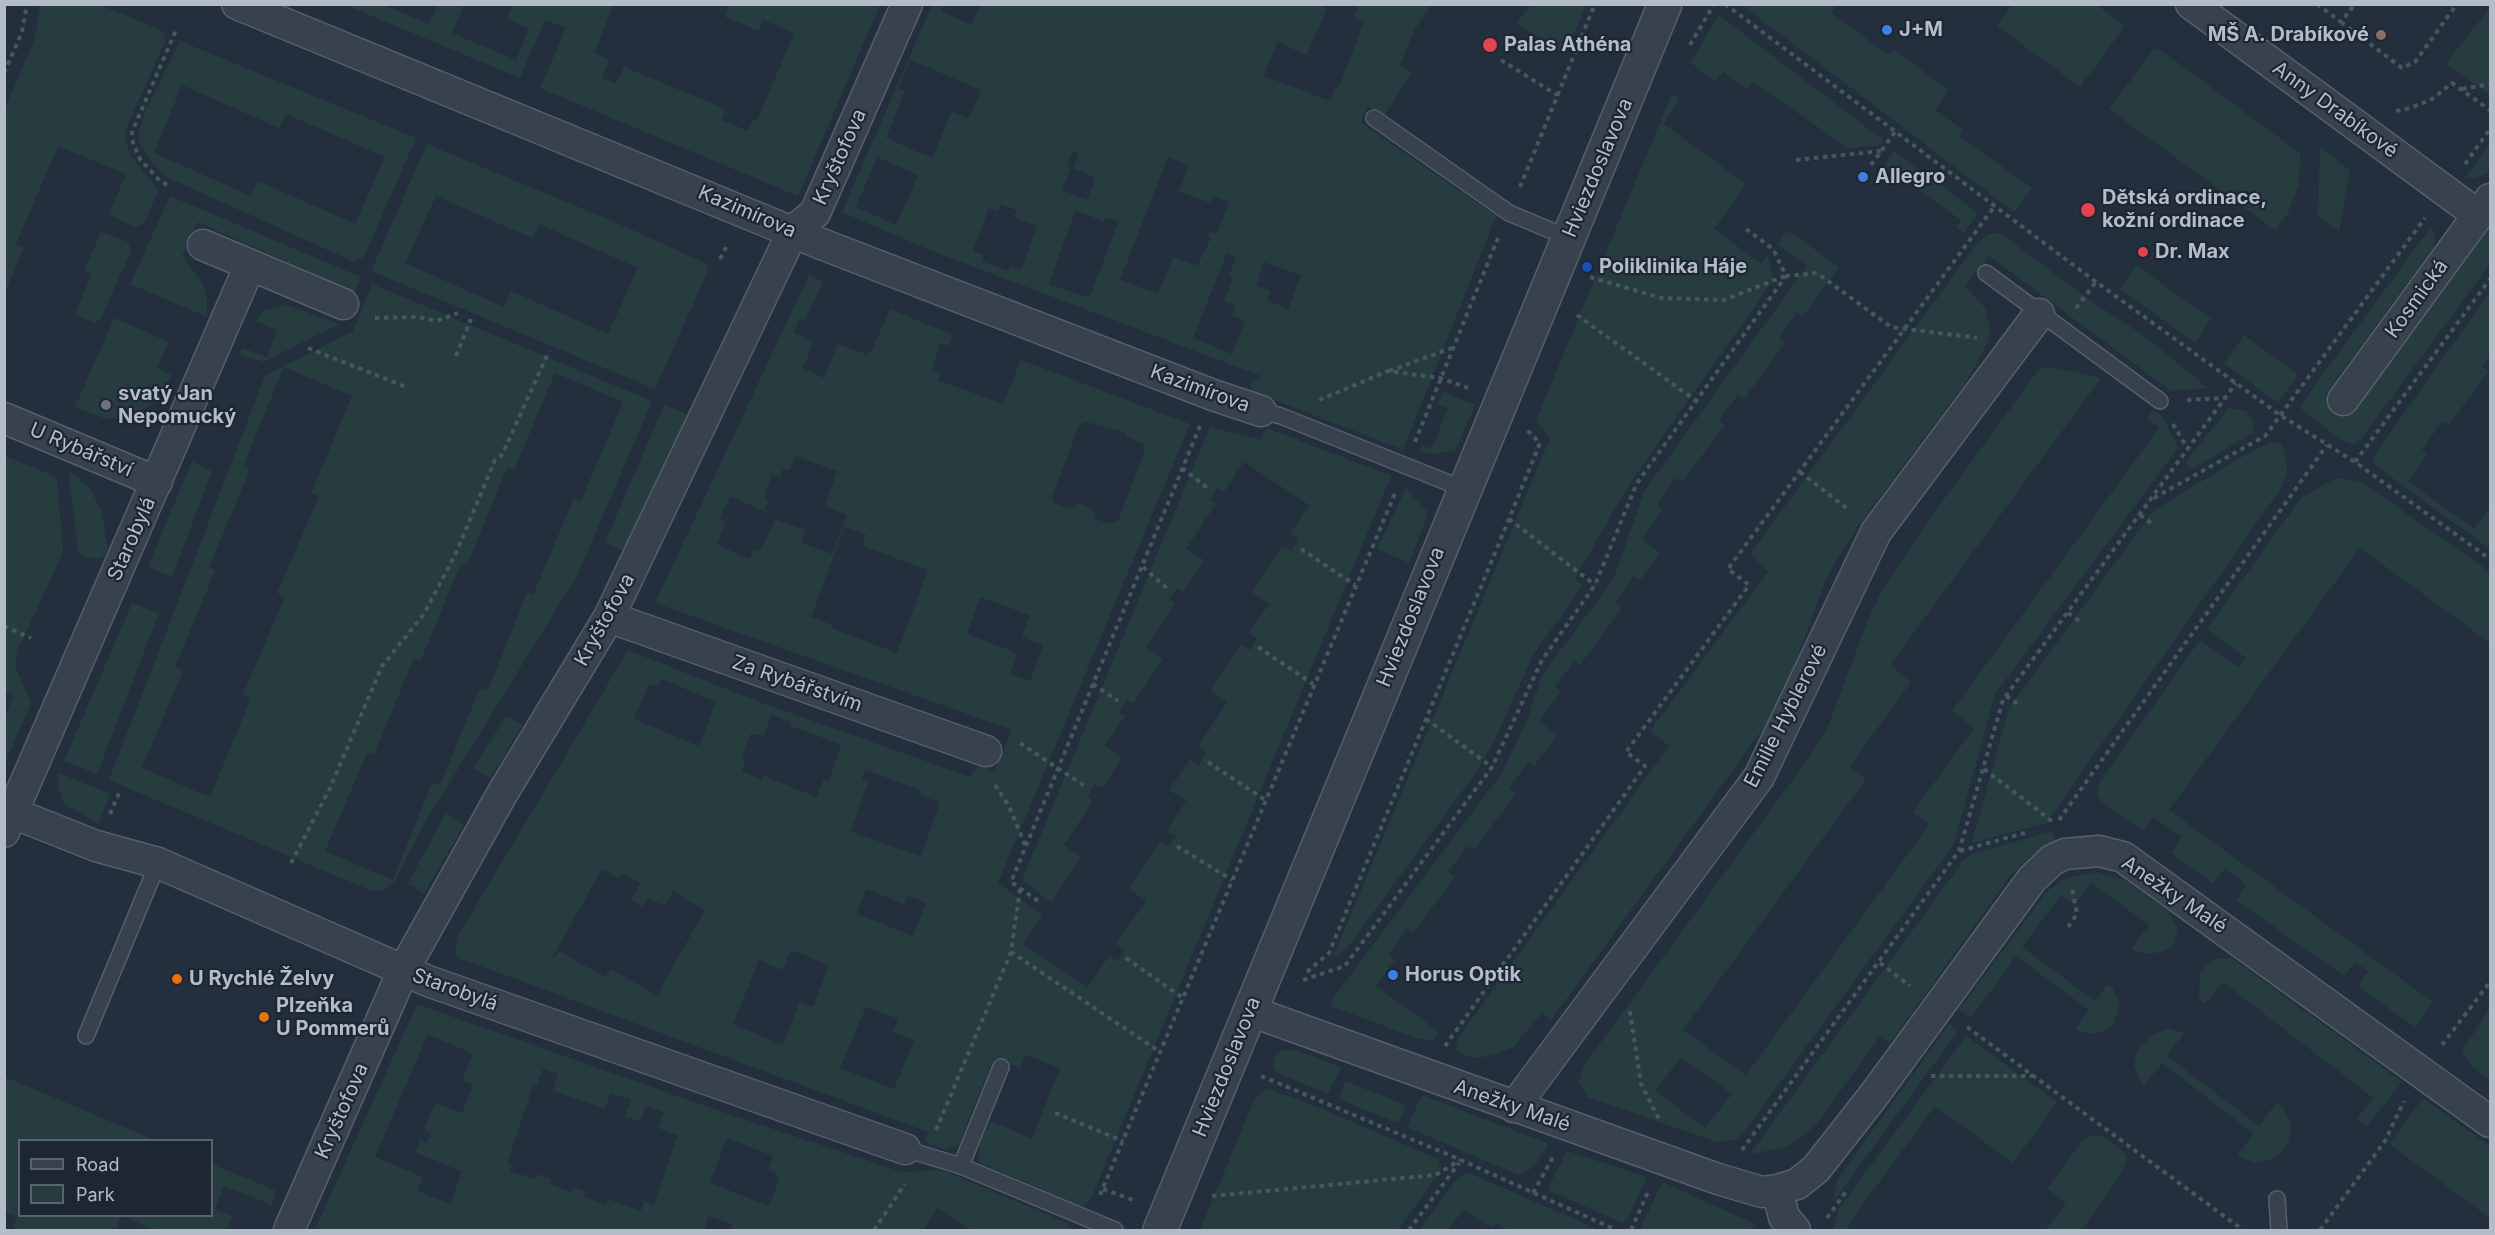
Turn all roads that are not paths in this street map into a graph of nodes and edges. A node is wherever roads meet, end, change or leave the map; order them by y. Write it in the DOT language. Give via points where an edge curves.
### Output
graph roads {
  1 [pos="237,4"];
  2 [pos="907,4"];
  3 [pos="1665,4"];
  4 [pos="2191,4"];
  5 [pos="1374,118"];
  6 [pos="2484,207"];
  7 [pos="793,231"];
  8 [pos="1569,238"];
  9 [pos="203,245"];
  10 [pos="250,265"];
  11 [pos="1986,273"];
  12 [pos="343,304"];
  13 [pos="2039,314"];
  14 [pos="2343,400"];
  15 [pos="2160,401"];
  16 [pos="1271,413"];
  17 [pos="4,418"];
  18 [pos="157,482"];
  19 [pos="1464,489"];
  20 [pos="609,617"];
  21 [pos="986,751"];
  22 [pos="9,823"];
  23 [pos="159,863"];
  24 [pos="403,971"];
  25 [pos="1250,1011"];
  26 [pos="86,1036"];
  27 [pos="1001,1067"];
  28 [pos="1514,1107"];
  29 [pos="2490,1122"];
  30 [pos="916,1151"];
  31 [pos="960,1166"];
  32 [pos="1777,1190"];
  33 [pos="2277,1199"];
  34 [pos="289,1230"];
  35 [pos="1115,1230"];
  36 [pos="1160,1230"];
  37 [pos="1795,1230"];
  38 [pos="2279,1230"];
  1 -- 7 [label="street, Kazimírova"];
  2 -- 7 [label="street, Kryštofova" via="815,213"];
  3 -- 8 [label="street, Hviezdoslavova"];
  4 -- 6 [label="street, Anny Drabíkové" via="2445,191"];
  5 -- 8 [label="lane" via="1509,213"];
  6 -- 14 [label="street, Kosmická"];
  7 -- 16 [label="street, Kazimírova" via="1213,395"];
  7 -- 20 [label="street, Kryštofova"];
  8 -- 19 [label="street, Hviezdoslavova"];
  9 -- 10 [label="street"];
  10 -- 12 [label="street"];
  10 -- 18 [label="street, Starobylá"];
  11 -- 13 [label="lane"];
  13 -- 15 [label="lane"];
  13 -- 28 [label="street, Emilie Hyblerové" via="1876,532 1759,777"];
  16 -- 19 [label="lane"];
  17 -- 18 [label="street, U Rybářství"];
  18 -- 22 [label="street, Starobylá"];
  19 -- 25 [label="street, Hviezdoslavova"];
  20 -- 21 [label="street, Za Rybářstvím"];
  20 -- 24 [label="street, Kryštofova"];
  22 -- 23 [label="street, Starobylá"];
  23 -- 24 [label="street, Starobylá"];
  23 -- 26 [label="lane"];
  24 -- 30 [label="street, Starobylá"];
  24 -- 34 [label="street, Kryštofova"];
  25 -- 28 [label="street, Anežky Malé"];
  25 -- 36 [label="street, Hviezdoslavova"];
  27 -- 31 [label="lane"];
  28 -- 32 [label="street, Anežky Malé" via="1745,1188"];
  29 -- 32 [label="street, Anežky Malé" via="2122,857 2099,851 2065,854 2052,860 2032,879 1816,1169 1797,1184"];
  30 -- 31 [label="lane"];
  31 -- 35 [label="lane"];
  32 -- 37 [label="street" via="1784,1216"];
  33 -- 38 [label="lane"];
}
